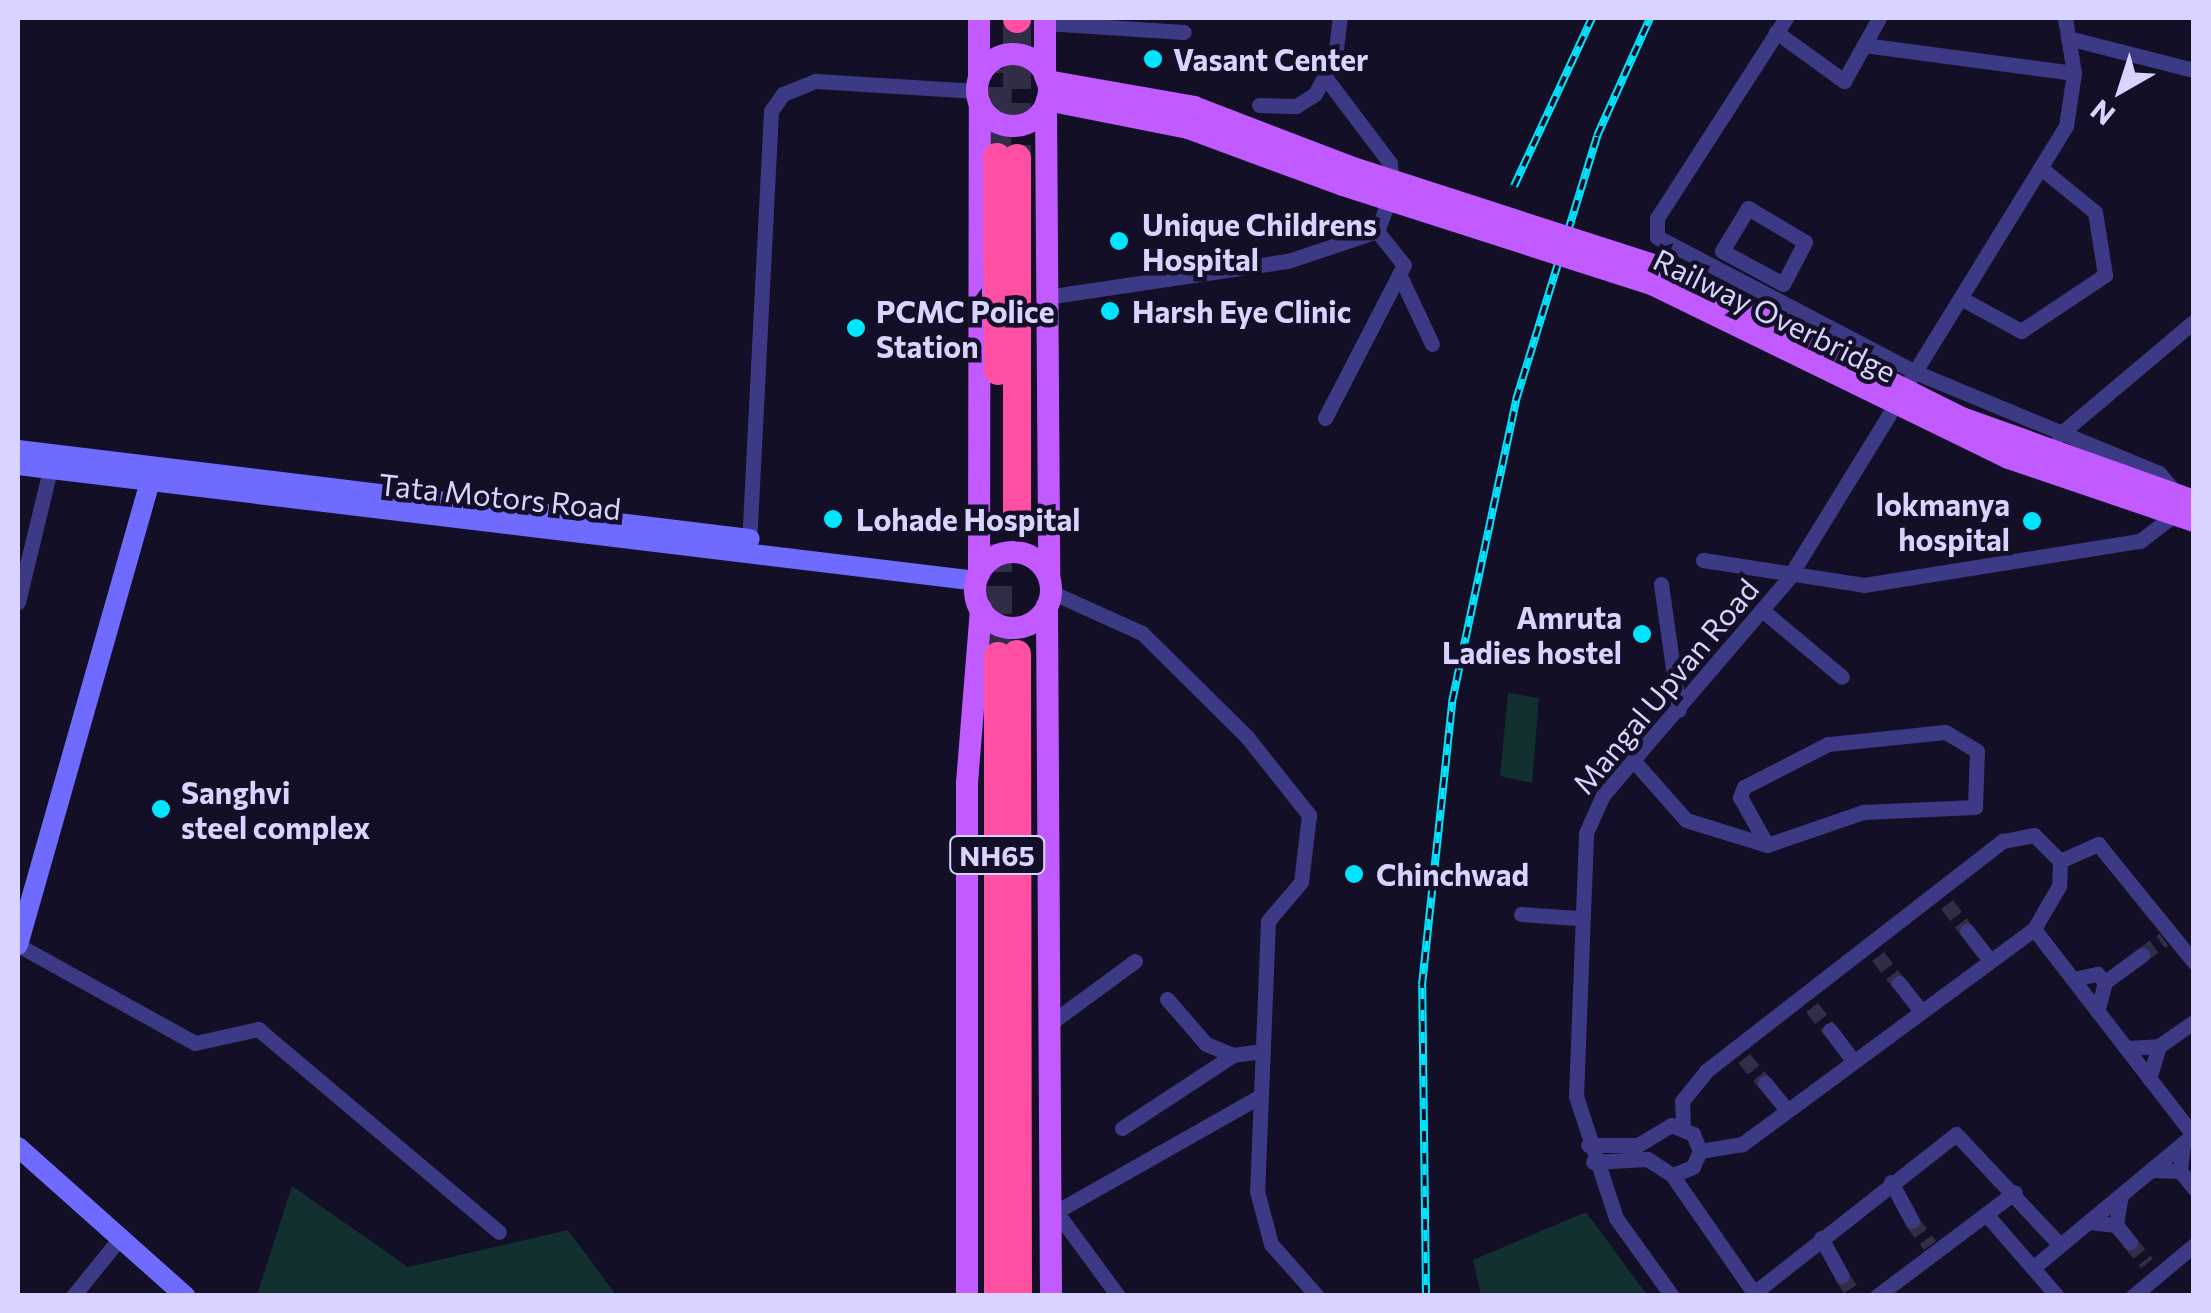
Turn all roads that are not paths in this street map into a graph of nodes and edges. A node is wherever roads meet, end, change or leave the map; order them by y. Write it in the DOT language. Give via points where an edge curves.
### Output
graph roads {
  1 [pos="979,18"];
  2 [pos="1340,18"];
  3 [pos="1786,18"];
  4 [pos="1879,18"];
  5 [pos="2065,18"];
  6 [pos="1045,20"];
  7 [pos="1184,32"];
  8 [pos="1776,32"];
  9 [pos="2068,38"];
  10 [pos="1864,45"];
  11 [pos="2194,70"];
  12 [pos="2074,73"];
  13 [pos="1325,77"];
  14 [pos="1046,90"];
  15 [pos="979,91"];
  16 [pos="1259,105"];
  17 [pos="1007,158"];
  18 [pos="2042,169"];
  19 [pos="1377,230"];
  20 [pos="1400,276"];
  21 [pos="1756,277"];
  22 [pos="1046,297"];
  23 [pos="1966,301"];
  24 [pos="2194,322"];
  25 [pos="1432,344"];
  26 [pos="1912,377"];
  27 [pos="1889,415"];
  28 [pos="1325,418"];
  29 [pos="2059,435"];
  30 [pos="18,450"];
  31 [pos="18,465"];
  32 [pos="50,470"];
  33 [pos="151,477"];
  34 [pos="2185,508"];
  35 [pos="1007,517"];
  36 [pos="749,547"];
  37 [pos="1703,560"];
  38 [pos="978,577"];
  39 [pos="1788,579"];
  40 [pos="1661,584"];
  41 [pos="1049,592"];
  42 [pos="18,602"];
  43 [pos="981,610"];
  44 [pos="1762,610"];
  45 [pos="1842,678"];
  46 [pos="1679,710"];
  47 [pos="1633,760"];
  48 [pos="1766,846"];
  49 [pos="2060,860"];
  50 [pos="1936,890"];
  51 [pos="1946,904"];
  52 [pos="1521,914"];
  53 [pos="1578,918"];
  54 [pos="2034,929"];
  55 [pos="1967,931"];
  56 [pos="1868,942"];
  57 [pos="18,946"];
  58 [pos="2142,955"];
  59 [pos="1878,956"];
  60 [pos="1988,958"];
  61 [pos="1135,962"];
  62 [pos="2194,962"];
  63 [pos="2073,979"];
  64 [pos="2105,982"];
  65 [pos="1899,983"];
  66 [pos="1800,992"];
  67 [pos="1167,998"];
  68 [pos="1812,1007"];
  69 [pos="1920,1010"];
  70 [pos="2097,1011"];
  71 [pos="2192,1023"];
  72 [pos="1048,1025"];
  73 [pos="1830,1030"];
  74 [pos="2160,1046"];
  75 [pos="2126,1048"];
  76 [pos="1261,1051"];
  77 [pos="1234,1055"];
  78 [pos="1853,1060"];
  79 [pos="2150,1079"];
  80 [pos="1765,1084"];
  81 [pos="1260,1096"];
  82 [pos="1787,1110"];
  83 [pos="1683,1126"];
  84 [pos="1122,1128"];
  85 [pos="2190,1138"];
  86 [pos="1588,1144"];
  87 [pos="18,1147"];
  88 [pos="1700,1150"];
  89 [pos="1594,1162"];
  90 [pos="2151,1170"];
  91 [pos="2180,1171"];
  92 [pos="1672,1176"];
  93 [pos="1884,1187"];
  94 [pos="2194,1188"];
  95 [pos="2015,1192"];
  96 [pos="2121,1195"];
  97 [pos="1055,1208"];
  98 [pos="1986,1214"];
  99 [pos="1912,1221"];
  100 [pos="2088,1222"];
  101 [pos="2116,1224"];
  102 [pos="500,1232"];
  103 [pos="120,1238"];
  104 [pos="1815,1242"];
  105 [pos="2130,1242"];
  106 [pos="2060,1245"];
  107 [pos="2194,1245"];
  108 [pos="2034,1266"];
  109 [pos="1842,1276"];
  110 [pos="1755,1294"];
  111 [pos="73,1296"];
  112 [pos="185,1296"];
  113 [pos="967,1296"];
  114 [pos="998,1296"];
  115 [pos="1018,1296"];
  116 [pos="1051,1296"];
  117 [pos="1118,1296"];
  118 [pos="1317,1296"];
  119 [pos="1672,1296"];
  120 [pos="1877,1296"];
  121 [pos="2057,1296"];
  122 [pos="2133,1296"];
  1 -- 15 [label="main road"];
  2 -- 13 [label="street"];
  3 -- 8 [label="street"];
  4 -- 10 [label="street"];
  5 -- 9 [label="street"];
  6 -- 7 [label="street"];
  6 -- 14 [label="main road"];
  8 -- 10 [label="street" via="1844,81"];
  8 -- 21 [label="street" via="1654,227 1664,244"];
  9 -- 11 [label="street"];
  9 -- 12 [label="street"];
  10 -- 12 [label="street"];
  12 -- 18 [label="street" via="2066,126"];
  13 -- 16 [label="street" via="1306,103"];
  13 -- 19 [label="street" via="1390,163 1393,189"];
  14 -- 15 [label="main road" via="1013,126"];
  14 -- 15 [label="main road, Railway Overbridge" via="1012,55"];
  14 -- 22 [label="main road"];
  14 -- 34 [label="main road, Railway Overbridge, bridge" via="1194,107 1346,176 1655,276 1962,418"];
  15 -- 36 [label="street" via="816,80 792,88 771,110"];
  15 -- 38 [label="main road"];
  17 -- 35 [label="highway"];
  18 -- 23 [label="street"];
  18 -- 23 [label="street" via="2096,212 2105,275 2021,331"];
  19 -- 20 [label="street" via="1402,255"];
  19 -- 22 [label="street" via="1288,261"];
  20 -- 25 [label="street"];
  20 -- 28 [label="street"];
  21 -- 21 [label="street" via="1783,284 1806,242 1748,208 1722,252"];
  21 -- 26 [label="street"];
  22 -- 41 [label="main road"];
  23 -- 26 [label="street"];
  24 -- 29 [label="street"];
  26 -- 29 [label="street"];
  27 -- 39 [label="street, Mangal Upvan Road"];
  29 -- 34 [label="street" via="2159,473"];
  30 -- 33 [label="main road"];
  31 -- 32 [label="main road, Tata Motors Road"];
  32 -- 33 [label="main road, Tata Motors Road"];
  32 -- 42 [label="street"];
  33 -- 36 [label="main road, Tata Motors Road"];
  33 -- 57 [label="main road"];
  34 -- 39 [label="street" via="2140,541 1876,584"];
  36 -- 38 [label="main road, Tata Motors Road"];
  37 -- 39 [label="street"];
  38 -- 41 [label="main road" via="1015,552"];
  38 -- 43 [label="main road"];
  39 -- 44 [label="street, Mangal Upvan Road"];
  40 -- 46 [label="street"];
  41 -- 43 [label="main road" via="1019,628"];
  41 -- 72 [label="main road"];
  41 -- 76 [label="street" via="1142,633 1247,736 1309,815 1302,882 1268,921"];
  43 -- 113 [label="main road" via="968,784"];
  44 -- 45 [label="street"];
  44 -- 46 [label="street, Mangal Upvan Road"];
  46 -- 47 [label="street, Mangal Upvan Road"];
  47 -- 48 [label="street" via="1686,820"];
  47 -- 53 [label="street, Mangal Upvan Road" via="1592,815"];
  48 -- 48 [label="street" via="1854,814 1975,807 1977,751 1944,732 1828,744 1744,787 1740,797"];
  49 -- 50 [label="street" via="2034,835 2004,840"];
  49 -- 54 [label="street" via="2058,886"];
  49 -- 62 [label="street" via="2098,844"];
  50 -- 51 [label="street"];
  50 -- 56 [label="street"];
  52 -- 53 [label="street"];
  53 -- 86 [label="street, Mangal Upvan Road" via="1576,1076"];
  54 -- 60 [label="street"];
  54 -- 63 [label="street"];
  55 -- 60 [label="street"];
  56 -- 59 [label="street"];
  56 -- 66 [label="street"];
  57 -- 102 [label="street" via="195,1043 258,1029"];
  58 -- 64 [label="street"];
  60 -- 69 [label="street"];
  61 -- 72 [label="street"];
  63 -- 64 [label="street" via="2097,974"];
  63 -- 70 [label="street"];
  64 -- 70 [label="street"];
  65 -- 69 [label="street"];
  66 -- 68 [label="street"];
  66 -- 83 [label="street" via="1682,1101"];
  67 -- 77 [label="street" via="1195,1036"];
  69 -- 78 [label="street"];
  70 -- 75 [label="street"];
  71 -- 74 [label="street"];
  72 -- 97 [label="main road"];
  73 -- 78 [label="street"];
  74 -- 75 [label="street"];
  74 -- 79 [label="street"];
  75 -- 79 [label="street"];
  76 -- 77 [label="street"];
  76 -- 81 [label="street"];
  77 -- 84 [label="street"];
  78 -- 82 [label="street"];
  79 -- 85 [label="street"];
  80 -- 82 [label="street"];
  81 -- 97 [label="street"];
  81 -- 118 [label="street" via="1261,1221"];
  82 -- 88 [label="street" via="1742,1144"];
  83 -- 86 [label="street" via="1638,1145"];
  83 -- 88 [label="street"];
  85 -- 90 [label="street"];
  85 -- 91 [label="street"];
  86 -- 89 [label="street, Mangal Upvan Road"];
  87 -- 103 [label="main road"];
  88 -- 92 [label="street" via="1693,1166"];
  89 -- 92 [label="street" via="1647,1159"];
  89 -- 119 [label="street, Mangal Upvan Road" via="1616,1218"];
  90 -- 91 [label="street"];
  90 -- 96 [label="street"];
  91 -- 94 [label="street"];
  92 -- 110 [label="street"];
  93 -- 95 [label="street" via="1956,1134"];
  93 -- 99 [label="street"];
  93 -- 104 [label="street"];
  95 -- 98 [label="street"];
  95 -- 106 [label="street"];
  96 -- 100 [label="street"];
  96 -- 101 [label="street"];
  97 -- 116 [label="main road"];
  97 -- 117 [label="street"];
  98 -- 108 [label="street"];
  98 -- 120 [label="street"];
  100 -- 101 [label="street"];
  100 -- 106 [label="street"];
  101 -- 105 [label="street"];
  103 -- 111 [label="street"];
  103 -- 112 [label="main road"];
  104 -- 109 [label="street"];
  104 -- 110 [label="street"];
  106 -- 108 [label="street"];
  107 -- 122 [label="street" via="2152,1269"];
  108 -- 121 [label="street"];
  114 -- 115 [label="highway, NH65" via="1008,655"];
}
